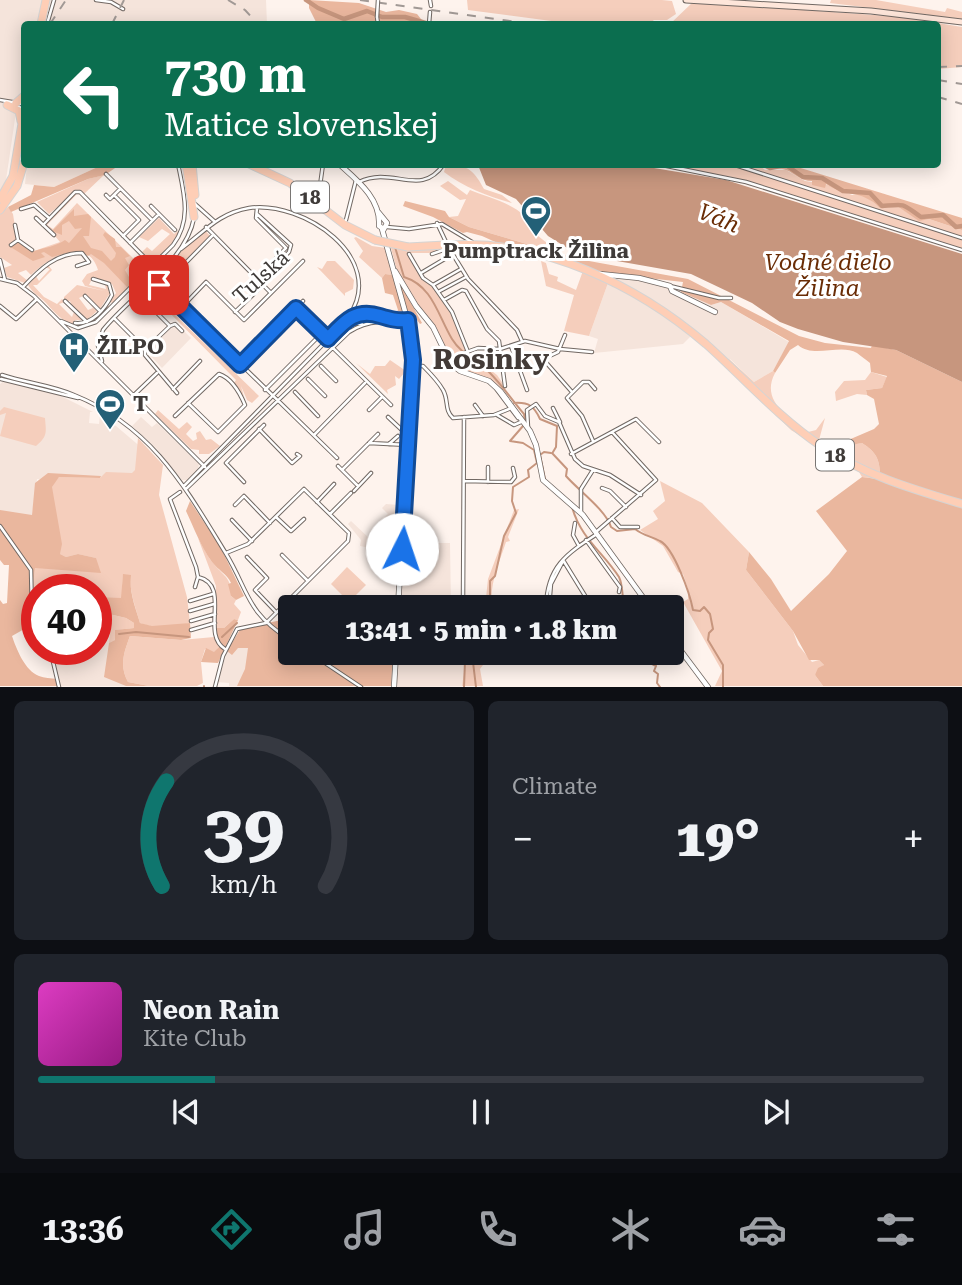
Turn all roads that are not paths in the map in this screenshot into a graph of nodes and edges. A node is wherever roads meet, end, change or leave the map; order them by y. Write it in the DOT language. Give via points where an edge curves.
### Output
graph roads {
  1 [pos="48,0"];
  2 [pos="96,0"];
  3 [pos="378,0"];
  4 [pos="430,0"];
  5 [pos="689,0"];
  6 [pos="431,6"];
  7 [pos="123,9"];
  8 [pos="430,12"];
  9 [pos="44,21"];
  10 [pos="378,21"];
  11 [pos="429,21"];
  12 [pos="962,22"];
  13 [pos="2,103"];
  14 [pos="21,107"];
  15 [pos="21,107"];
  16 [pos="21,122"];
  17 [pos="21,132"];
  18 [pos="22,168"];
  19 [pos="179,168"];
  20 [pos="187,168"];
  21 [pos="192,168"];
  22 [pos="256,168"];
  23 [pos="322,168"];
  24 [pos="343,168"];
  25 [pos="441,168"];
  26 [pos="677,168"];
  27 [pos="744,168"];
  28 [pos="106,174"];
  29 [pos="358,181"];
  30 [pos="120,189"];
  31 [pos="106,195"];
  32 [pos="114,195"];
  33 [pos="327,195"];
  34 [pos="0,199"];
  35 [pos="195,204"];
  36 [pos="151,206"];
  37 [pos="257,208"];
  38 [pos="21,209"];
  39 [pos="0,211"];
  40 [pos="159,214"];
  41 [pos="257,214"];
  42 [pos="194,217"];
  43 [pos="36,218"];
  44 [pos="49,218"];
  45 [pos="152,220"];
  46 [pos="346,220"];
  47 [pos="214,221"];
  48 [pos="437,223"];
  49 [pos="15,225"];
  50 [pos="43,225"];
  51 [pos="384,225"];
  52 [pos="206,227"];
  53 [pos="175,230"];
  54 [pos="278,232"];
  55 [pos="180,234"];
  56 [pos="54,235"];
  57 [pos="189,235"];
  58 [pos="214,235"];
  59 [pos="122,236"];
  60 [pos="195,236"];
  61 [pos="274,236"];
  62 [pos="962,238"];
  63 [pos="18,240"];
  64 [pos="464,240"];
  65 [pos="130,243"];
  66 [pos="10,245"];
  67 [pos="448,246"];
  68 [pos="181,249"];
  69 [pos="32,250"];
  70 [pos="962,250"];
  71 [pos="409,251"];
  72 [pos="167,252"];
  73 [pos="432,254"];
  74 [pos="453,254"];
  75 [pos="174,257"];
  76 [pos="160,259"];
  77 [pos="0,260"];
  78 [pos="303,261"];
  79 [pos="167,264"];
  80 [pos="7,265"];
  81 [pos="77,266"];
  82 [pos="153,266"];
  83 [pos="2,267"];
  84 [pos="461,269"];
  85 [pos="395,271"];
  86 [pos="147,272"];
  87 [pos="421,273"];
  88 [pos="2,274"];
  89 [pos="466,276"];
  90 [pos="153,278"];
  91 [pos="0,279"];
  92 [pos="93,279"];
  93 [pos="616,279"];
  94 [pos="5,280"];
  95 [pos="263,285"];
  96 [pos="433,285"];
  97 [pos="670,286"];
  98 [pos="23,287"];
  99 [pos="161,288"];
  100 [pos="438,292"];
  101 [pos="271,293"];
  102 [pos="124,295"];
  103 [pos="87,297"];
  104 [pos="731,298"];
  105 [pos="37,299"];
  106 [pos="131,300"];
  107 [pos="444,300"];
  108 [pos="65,301"];
  109 [pos="303,301"];
  110 [pos="108,303"];
  111 [pos="148,304"];
  112 [pos="356,305"];
  113 [pos="0,306"];
  114 [pos="113,307"];
  115 [pos="181,307"];
  116 [pos="296,308"];
  117 [pos="100,311"];
  118 [pos="235,312"];
  119 [pos="363,312"];
  120 [pos="715,312"];
  121 [pos="373,314"];
  122 [pos="379,316"];
  123 [pos="351,317"];
  124 [pos="114,318"];
  125 [pos="58,319"];
  126 [pos="99,320"];
  127 [pos="344,322"];
  128 [pos="378,322"];
  129 [pos="75,323"];
  130 [pos="87,323"];
  131 [pos="370,323"];
  132 [pos="406,323"];
  133 [pos="363,325"];
  134 [pos="170,326"];
  135 [pos="105,327"];
  136 [pos="81,328"];
  137 [pos="182,331"];
  138 [pos="349,332"];
  139 [pos="322,333"];
  140 [pos="565,335"];
  141 [pos="77,337"];
  142 [pos="328,339"];
  143 [pos="522,341"];
  144 [pos="98,346"];
  145 [pos="142,346"];
  146 [pos="511,346"];
  147 [pos="332,347"];
  148 [pos="89,349"];
  149 [pos="500,349"];
  150 [pos="560,349"];
  151 [pos="592,352"];
  152 [pos="465,353"];
  153 [pos="448,359"];
  154 [pos="200,361"];
  155 [pos="103,364"];
  156 [pos="303,364"];
  157 [pos="240,365"];
  158 [pos="321,366"];
  159 [pos="413,366"];
  160 [pos="297,370"];
  161 [pos="309,370"];
  162 [pos="157,372"];
  163 [pos="1,377"];
  164 [pos="303,377"];
  165 [pos="308,379"];
  166 [pos="336,380"];
  167 [pos="366,382"];
  168 [pos="494,384"];
  169 [pos="505,386"];
  170 [pos="173,389"];
  171 [pos="264,389"];
  172 [pos="595,389"];
  173 [pos="527,390"];
  174 [pos="295,392"];
  175 [pos="572,392"];
  176 [pos="177,393"];
  177 [pos="134,395"];
  178 [pos="271,396"];
  179 [pos="324,396"];
  180 [pos="382,397"];
  181 [pos="279,400"];
  182 [pos="188,404"];
  183 [pos="391,405"];
  184 [pos="475,405"];
  185 [pos="553,408"];
  186 [pos="509,409"];
  187 [pos="369,410"];
  188 [pos="253,414"];
  189 [pos="494,415"];
  190 [pos="175,416"];
  191 [pos="318,416"];
  192 [pos="483,416"];
  193 [pos="388,417"];
  194 [pos="404,417"];
  195 [pos="464,417"];
  196 [pos="247,420"];
  197 [pos="260,420"];
  198 [pos="524,423"];
  199 [pos="228,425"];
  200 [pos="264,425"];
  201 [pos="561,425"];
  202 [pos="253,426"];
  203 [pos="259,429"];
  204 [pos="403,431"];
  205 [pos="235,432"];
  206 [pos="612,432"];
  207 [pos="378,434"];
  208 [pos="314,435"];
  209 [pos="398,436"];
  210 [pos="242,438"];
  211 [pos="593,441"];
  212 [pos="225,442"];
  213 [pos="246,442"];
  214 [pos="659,442"];
  215 [pos="369,443"];
  216 [pos="389,444"];
  217 [pos="402,445"];
  218 [pos="408,445"];
  219 [pos="219,448"];
  220 [pos="232,448"];
  221 [pos="225,454"];
  222 [pos="297,454"];
  223 [pos="571,454"];
  224 [pos="337,458"];
  225 [pos="198,459"];
  226 [pos="209,460"];
  227 [pos="338,466"];
  228 [pos="206,467"];
  229 [pos="488,467"];
  230 [pos="513,468"];
  231 [pos="342,470"];
  232 [pos="593,470"];
  233 [pos="199,471"];
  234 [pos="371,473"];
  235 [pos="464,481"];
  236 [pos="244,482"];
  237 [pos="488,482"];
  238 [pos="334,484"];
  239 [pos="358,486"];
  240 [pos="185,488"];
  241 [pos="602,488"];
  242 [pos="180,492"];
  243 [pos="641,495"];
  244 [pos="317,502"];
  245 [pos="962,504"];
  246 [pos="235,505"];
  247 [pos="626,507"];
  248 [pos="581,513"];
  249 [pos="330,514"];
  250 [pos="276,517"];
  251 [pos="304,519"];
  252 [pos="232,520"];
  253 [pos="610,520"];
  254 [pos="270,523"];
  255 [pos="575,523"];
  256 [pos="0,526"];
  257 [pos="638,527"];
  258 [pos="597,533"];
  259 [pos="587,540"];
  260 [pos="252,541"];
  261 [pos="579,546"];
  262 [pos="226,553"];
  263 [pos="282,555"];
  264 [pos="247,558"];
  265 [pos="563,560"];
  266 [pos="30,574"];
  267 [pos="198,577"];
  268 [pos="308,580"];
  269 [pos="195,587"];
  270 [pos="619,592"];
  271 [pos="214,593"];
  272 [pos="546,594"];
  273 [pos="399,595"];
  274 [pos="463,595"];
  275 [pos="550,595"];
  276 [pos="585,595"];
  277 [pos="641,595"];
  278 [pos="190,601"];
  279 [pos="215,603"];
  280 [pos="190,611"];
  281 [pos="276,612"];
  282 [pos="215,614"];
  283 [pos="262,618"];
  284 [pos="191,621"];
  285 [pos="215,623"];
  286 [pos="266,623"];
  287 [pos="256,625"];
  288 [pos="191,630"];
  289 [pos="278,632"];
  290 [pos="226,649"];
  291 [pos="684,655"];
  292 [pos="54,665"];
  293 [pos="328,665"];
  294 [pos="395,665"];
  295 [pos="59,687"];
  296 [pos="215,687"];
  297 [pos="362,687"];
  298 [pos="394,687"];
  299 [pos="708,687"];
  1 -- 9 [label="main road"];
  2 -- 7 [label="street"];
  3 -- 10 [label="street, bridge"];
  4 -- 6 [label="street"];
  5 -- 12 [label="main road" via="850,9"];
  8 -- 11 [label="street"];
  13 -- 14 [label="street"];
  13 -- 15 [label="street"];
  13 -- 16 [label="main road" via="19,111"];
  17 -- 34 [label="main road" via="12,179"];
  18 -- 39 [label="main road"];
  19 -- 55 [label="street" via="186,210"];
  20 -- 42 [label="main road"];
  21 -- 35 [label="main road"];
  22 -- 71 [label="main road, 18, bridge" via="296,187 361,234"];
  23 -- 33 [label="street" via="319,193"];
  24 -- 29 [label="street"];
  25 -- 29 [label="street" via="419,182 381,175"];
  26 -- 70 [label="street" via="746,182"];
  27 -- 62 [label="street"];
  28 -- 30 [label="street"];
  29 -- 46 [label="street"];
  29 -- 51 [label="street"];
  30 -- 32 [label="street"];
  30 -- 45 [label="street"];
  31 -- 32 [label="street" via="110,199"];
  32 -- 59 [label="street" via="139,220"];
  35 -- 42 [label="street"];
  35 -- 47 [label="street"];
  36 -- 40 [label="street"];
  37 -- 41 [label="street"];
  37 -- 47 [label="street"];
  37 -- 112 [label="street" via="299,214 339,244 358,273"];
  38 -- 44 [label="street" via="34,205"];
  40 -- 45 [label="street"];
  40 -- 53 [label="street"];
  41 -- 54 [label="street"];
  41 -- 61 [label="street"];
  42 -- 57 [label="street"];
  43 -- 50 [label="street"];
  44 -- 50 [label="street"];
  44 -- 59 [label="street" via="78,191"];
  45 -- 65 [label="street"];
  47 -- 52 [label="street"];
  48 -- 51 [label="street" via="409,229"];
  48 -- 64 [label="street" via="450,227"];
  48 -- 67 [label="street"];
  49 -- 63 [label="street"];
  50 -- 56 [label="street"];
  51 -- 85 [label="street"];
  52 -- 58 [label="street"];
  52 -- 60 [label="street"];
  54 -- 61 [label="street"];
  54 -- 61 [label="street" via="291,250 268,274 264,270 286,249"];
  55 -- 57 [label="street"];
  55 -- 72 [label="street"];
  57 -- 60 [label="street"];
  57 -- 68 [label="street"];
  58 -- 95 [label="street"];
  58 -- 99 [label="street"];
  59 -- 65 [label="street"];
  60 -- 68 [label="street"];
  63 -- 66 [label="street"];
  63 -- 69 [label="street"];
  64 -- 67 [label="main road, 18"];
  64 -- 93 [label="main road, 18" via="524,251"];
  65 -- 82 [label="street"];
  67 -- 71 [label="main road, 18"];
  67 -- 73 [label="street"];
  67 -- 74 [label="street"];
  68 -- 75 [label="street"];
  71 -- 87 [label="street"];
  72 -- 75 [label="street"];
  72 -- 76 [label="street"];
  74 -- 84 [label="street"];
  74 -- 87 [label="street"];
  75 -- 79 [label="street"];
  76 -- 79 [label="street"];
  76 -- 82 [label="street"];
  77 -- 83 [label="street"];
  78 -- 101 [label="street, Tulská"];
  79 -- 90 [label="street"];
  80 -- 83 [label="street"];
  81 -- 98 [label="street" via="89,262 82,253 54,259"];
  82 -- 86 [label="street"];
  83 -- 88 [label="street"];
  84 -- 89 [label="street"];
  84 -- 96 [label="street"];
  85 -- 132 [label="street"];
  85 -- 153 [label="street" via="433,327"];
  86 -- 90 [label="street"];
  86 -- 102 [label="street"];
  87 -- 96 [label="street"];
  88 -- 94 [label="street"];
  89 -- 100 [label="street"];
  89 -- 143 [label="street"];
  90 -- 99 [label="street"];
  90 -- 106 [label="street"];
  91 -- 94 [label="street"];
  92 -- 110 [label="street" via="112,287"];
  93 -- 97 [label="street" via="639,278"];
  93 -- 245 [label="main road, 18" via="684,326 794,426 832,453 888,481"];
  94 -- 98 [label="street"];
  95 -- 101 [label="street"];
  95 -- 118 [label="street"];
  96 -- 100 [label="street"];
  97 -- 104 [label="street"];
  97 -- 120 [label="street"];
  98 -- 105 [label="street"];
  99 -- 115 [label="street"];
  100 -- 107 [label="street"];
  101 -- 118 [label="street, Tulská" via="244,320"];
  102 -- 106 [label="street"];
  102 -- 114 [label="street"];
  103 -- 117 [label="street"];
  105 -- 113 [label="street" via="16,319"];
  105 -- 125 [label="street"];
  106 -- 124 [label="street"];
  107 -- 149 [label="street" via="466,291"];
  107 -- 152 [label="street"];
  108 -- 130 [label="street"];
  109 -- 116 [label="street"];
  110 -- 114 [label="street"];
  110 -- 117 [label="street"];
  111 -- 134 [label="street"];
  112 -- 119 [label="street"];
  112 -- 127 [label="street"];
  114 -- 126 [label="street"];
  115 -- 118 [label="street, Tulská" via="206,282"];
  115 -- 157 [label="street"];
  116 -- 139 [label="street"];
  116 -- 157 [label="street"];
  117 -- 130 [label="street"];
  119 -- 121 [label="street"];
  119 -- 123 [label="street"];
  121 -- 122 [label="street"];
  121 -- 131 [label="street"];
  122 -- 128 [label="street"];
  122 -- 132 [label="street"];
  123 -- 127 [label="street"];
  123 -- 133 [label="street" via="351,323"];
  124 -- 135 [label="street"];
  124 -- 145 [label="street"];
  125 -- 136 [label="street"];
  125 -- 141 [label="street"];
  126 -- 135 [label="street" via="100,327"];
  126 -- 136 [label="street"];
  127 -- 138 [label="street"];
  127 -- 142 [label="street"];
  128 -- 131 [label="street"];
  128 -- 132 [label="street"];
  129 -- 130 [label="street"];
  131 -- 133 [label="street"];
  132 -- 159 [label="street"];
  133 -- 138 [label="street"];
  134 -- 137 [label="street" via="175,324"];
  134 -- 162 [label="street" via="145,353"];
  135 -- 144 [label="street"];
  136 -- 141 [label="street"];
  138 -- 147 [label="street"];
  139 -- 142 [label="street"];
  139 -- 171 [label="street"];
  140 -- 150 [label="street"];
  141 -- 148 [label="street"];
  142 -- 156 [label="street"];
  143 -- 146 [label="street"];
  143 -- 150 [label="street"];
  144 -- 148 [label="street"];
  144 -- 155 [label="street"];
  146 -- 149 [label="street"];
  146 -- 173 [label="street"];
  147 -- 161 [label="street"];
  147 -- 167 [label="street"];
  148 -- 155 [label="street"];
  149 -- 152 [label="street" via="485,347"];
  149 -- 169 [label="street"];
  150 -- 151 [label="street"];
  150 -- 175 [label="street" via="543,359"];
  152 -- 153 [label="street"];
  153 -- 168 [label="street" via="460,371"];
  154 -- 170 [label="street"];
  155 -- 177 [label="street"];
  156 -- 160 [label="street"];
  156 -- 161 [label="street"];
  157 -- 171 [label="street"];
  158 -- 166 [label="street"];
  159 -- 195 [label="street" via="423,366 441,386 449,415"];
  159 -- 218 [label="street"];
  160 -- 164 [label="street"];
  160 -- 178 [label="street"];
  161 -- 164 [label="street"];
  162 -- 170 [label="street"];
  162 -- 177 [label="street"];
  163 -- 240 [label="street" via="85,400 112,414 163,457"];
  164 -- 181 [label="street"];
  165 -- 179 [label="street"];
  167 -- 180 [label="street"];
  167 -- 208 [label="street"];
  168 -- 186 [label="street"];
  168 -- 198 [label="street"];
  170 -- 176 [label="street"];
  171 -- 178 [label="street"];
  172 -- 175 [label="street" via="587,381"];
  174 -- 191 [label="street"];
  175 -- 211 [label="street" via="568,400 582,416"];
  177 -- 225 [label="street"];
  178 -- 181 [label="street"];
  178 -- 188 [label="street"];
  180 -- 183 [label="street"];
  180 -- 187 [label="street"];
  181 -- 197 [label="street"];
  181 -- 208 [label="street"];
  182 -- 190 [label="street"];
  182 -- 199 [label="street" via="216,432"];
  182 -- 199 [label="street" via="215,377 223,375 245,405"];
  184 -- 192 [label="street"];
  185 -- 201 [label="street"];
  186 -- 189 [label="street"];
  186 -- 198 [label="street"];
  188 -- 196 [label="street"];
  188 -- 197 [label="street"];
  189 -- 192 [label="street"];
  189 -- 198 [label="street" via="514,425"];
  192 -- 195 [label="street"];
  193 -- 204 [label="street"];
  194 -- 204 [label="street"];
  195 -- 235 [label="street"];
  196 -- 202 [label="street"];
  196 -- 205 [label="street"];
  197 -- 202 [label="street"];
  198 -- 201 [label="street" via="527,410 536,404"];
  198 -- 248 [label="street" via="536,445 543,480"];
  199 -- 205 [label="street"];
  200 -- 203 [label="street"];
  201 -- 223 [label="street"];
  202 -- 210 [label="street"];
  203 -- 213 [label="street"];
  203 -- 222 [label="street" via="292,463 300,456"];
  204 -- 217 [label="street"];
  205 -- 212 [label="street"];
  206 -- 211 [label="street"];
  206 -- 214 [label="street" via="636,419"];
  206 -- 243 [label="street" via="656,480"];
  207 -- 215 [label="street"];
  208 -- 224 [label="street"];
  209 -- 216 [label="street"];
  210 -- 213 [label="street"];
  210 -- 220 [label="street"];
  211 -- 223 [label="street"];
  212 -- 219 [label="street"];
  212 -- 220 [label="street" via="226,448"];
  213 -- 236 [label="street" via="226,463"];
  215 -- 216 [label="street"];
  215 -- 231 [label="street"];
  216 -- 217 [label="street"];
  217 -- 218 [label="street"];
  218 -- 273 [label="street"];
  219 -- 221 [label="street" via="225,449"];
  219 -- 226 [label="street"];
  220 -- 221 [label="street"];
  221 -- 228 [label="street"];
  223 -- 232 [label="street"];
  225 -- 226 [label="street"];
  225 -- 228 [label="street"];
  225 -- 233 [label="street"];
  226 -- 228 [label="street"];
  227 -- 231 [label="street"];
  228 -- 233 [label="street"];
  228 -- 240 [label="street"];
  229 -- 237 [label="street"];
  230 -- 237 [label="street" via="511,482"];
  231 -- 239 [label="street"];
  232 -- 243 [label="street"];
  232 -- 248 [label="street" via="581,490"];
  233 -- 240 [label="street"];
  234 -- 239 [label="street"];
  235 -- 237 [label="street"];
  235 -- 274 [label="street"];
  238 -- 244 [label="street"];
  239 -- 249 [label="street"];
  240 -- 262 [label="street"];
  241 -- 247 [label="street"];
  242 -- 267 [label="street" via="170,499"];
  243 -- 247 [label="street"];
  244 -- 249 [label="street"];
  244 -- 250 [label="street" via="304,489"];
  246 -- 254 [label="street" via="244,496"];
  247 -- 253 [label="street"];
  248 -- 258 [label="street"];
  249 -- 268 [label="street" via="349,537"];
  250 -- 251 [label="street" via="291,531"];
  250 -- 254 [label="street"];
  252 -- 260 [label="street"];
  253 -- 257 [label="street" via="620,527"];
  253 -- 258 [label="street"];
  254 -- 260 [label="street"];
  255 -- 261 [label="street" via="573,535"];
  256 -- 266 [label="street"];
  258 -- 259 [label="street"];
  258 -- 277 [label="street"];
  259 -- 261 [label="street"];
  259 -- 270 [label="street"];
  260 -- 262 [label="street"];
  261 -- 265 [label="street"];
  262 -- 283 [label="street" via="246,597"];
  263 -- 268 [label="street"];
  264 -- 281 [label="street" via="267,578 255,590"];
  265 -- 272 [label="street" via="547,584"];
  265 -- 275 [label="street"];
  265 -- 276 [label="street"];
  267 -- 269 [label="street"];
  267 -- 271 [label="street" via="208,582"];
  268 -- 281 [label="street"];
  271 -- 278 [label="street"];
  271 -- 279 [label="street"];
  279 -- 280 [label="street"];
  279 -- 282 [label="street"];
  281 -- 286 [label="street"];
  282 -- 284 [label="street"];
  282 -- 285 [label="street"];
  283 -- 286 [label="street"];
  283 -- 287 [label="street"];
  285 -- 288 [label="street"];
  285 -- 290 [label="street" via="217,642"];
  286 -- 287 [label="street"];
  286 -- 289 [label="street"];
  287 -- 290 [label="street" via="238,628"];
  290 -- 296 [label="street"];
  291 -- 299 [label="street"];
  292 -- 295 [label="street"];
  293 -- 297 [label="street"];
  294 -- 298 [label="street"];
}
